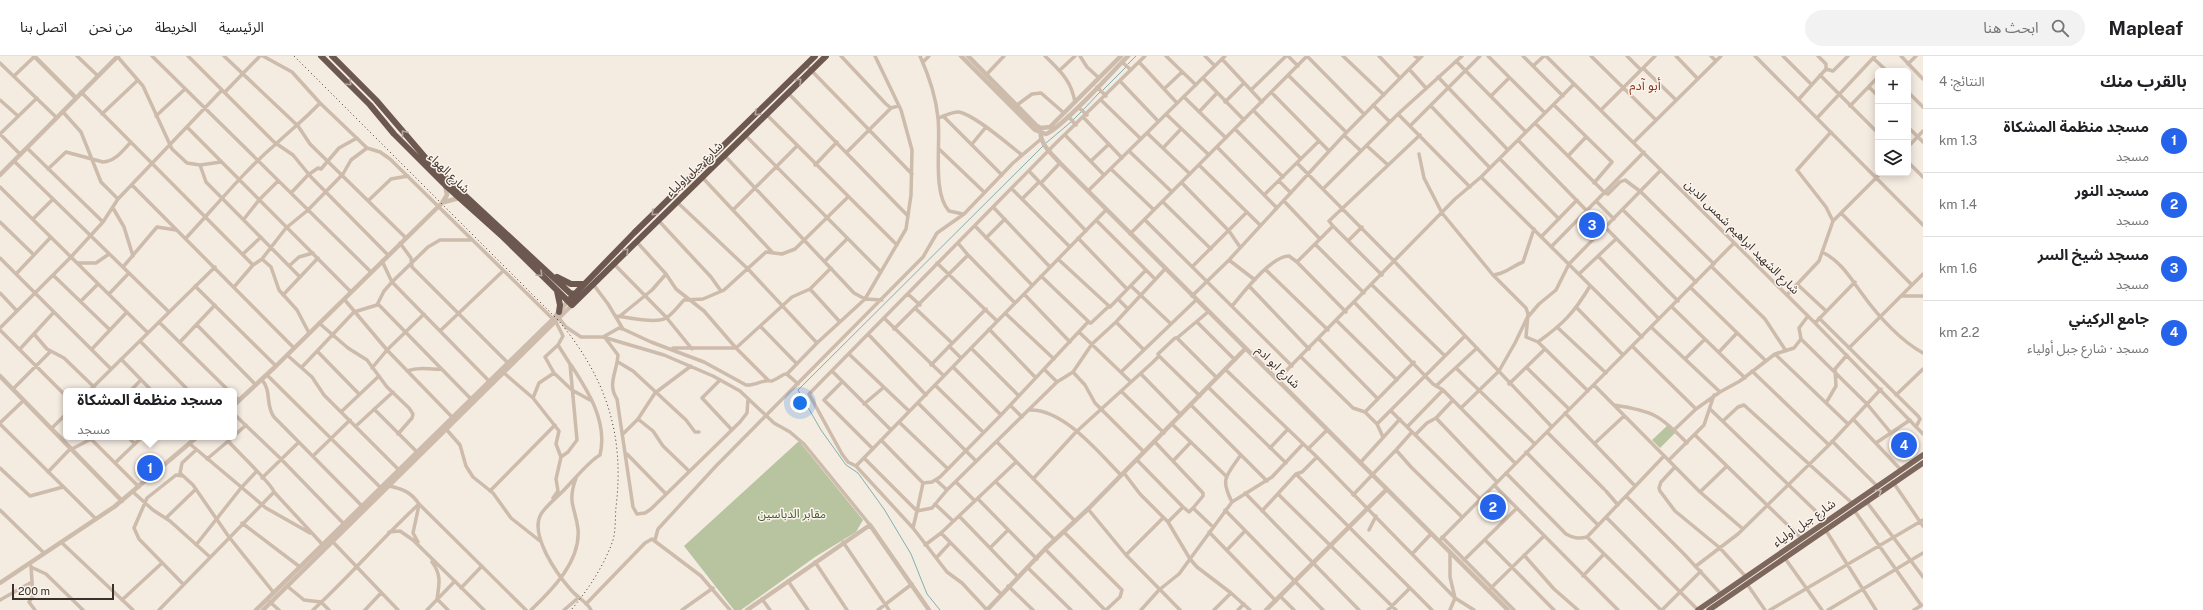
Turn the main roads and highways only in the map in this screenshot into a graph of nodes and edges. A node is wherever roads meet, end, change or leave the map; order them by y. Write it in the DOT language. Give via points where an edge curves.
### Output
graph roads {
  1 [pos="321,56"];
  2 [pos="332,56"];
  3 [pos="815,56"];
  4 [pos="826,56"];
  5 [pos="547,271"];
  6 [pos="584,284"];
  7 [pos="556,290"];
  8 [pos="577,297"];
  9 [pos="557,318"];
  10 [pos="1923,455"];
  11 [pos="1923,463"];
  12 [pos="1712,609"];
  13 [pos="1698,610"];
  1 -- 7 [label="highway, شارع الهواء, one-way" via="445,186 503,237"];
  5 -- 2 [label="highway, شارع الهواء, one-way" via="430,163 376,100"];
  3 -- 6 [label="highway, شارع جبل اولياء, one-way"];
  8 -- 4 [label="highway, شارع جبل اولياء, one-way"];
  5 -- 6 [label="highway" via="571,284"];
  5 -- 8 [label="highway, شارع الهواء"];
  6 -- 8 [label="highway, شارع جبل اولياء"];
  7 -- 8 [label="highway, شارع الهواء" via="570,303"];
  7 -- 9 [label="highway" via="560,305"];
  10 -- 13 [label="main road, شارع جبل أولياء"];
  12 -- 11 [label="main road, شارع جبل أولياء, one-way"];
}
